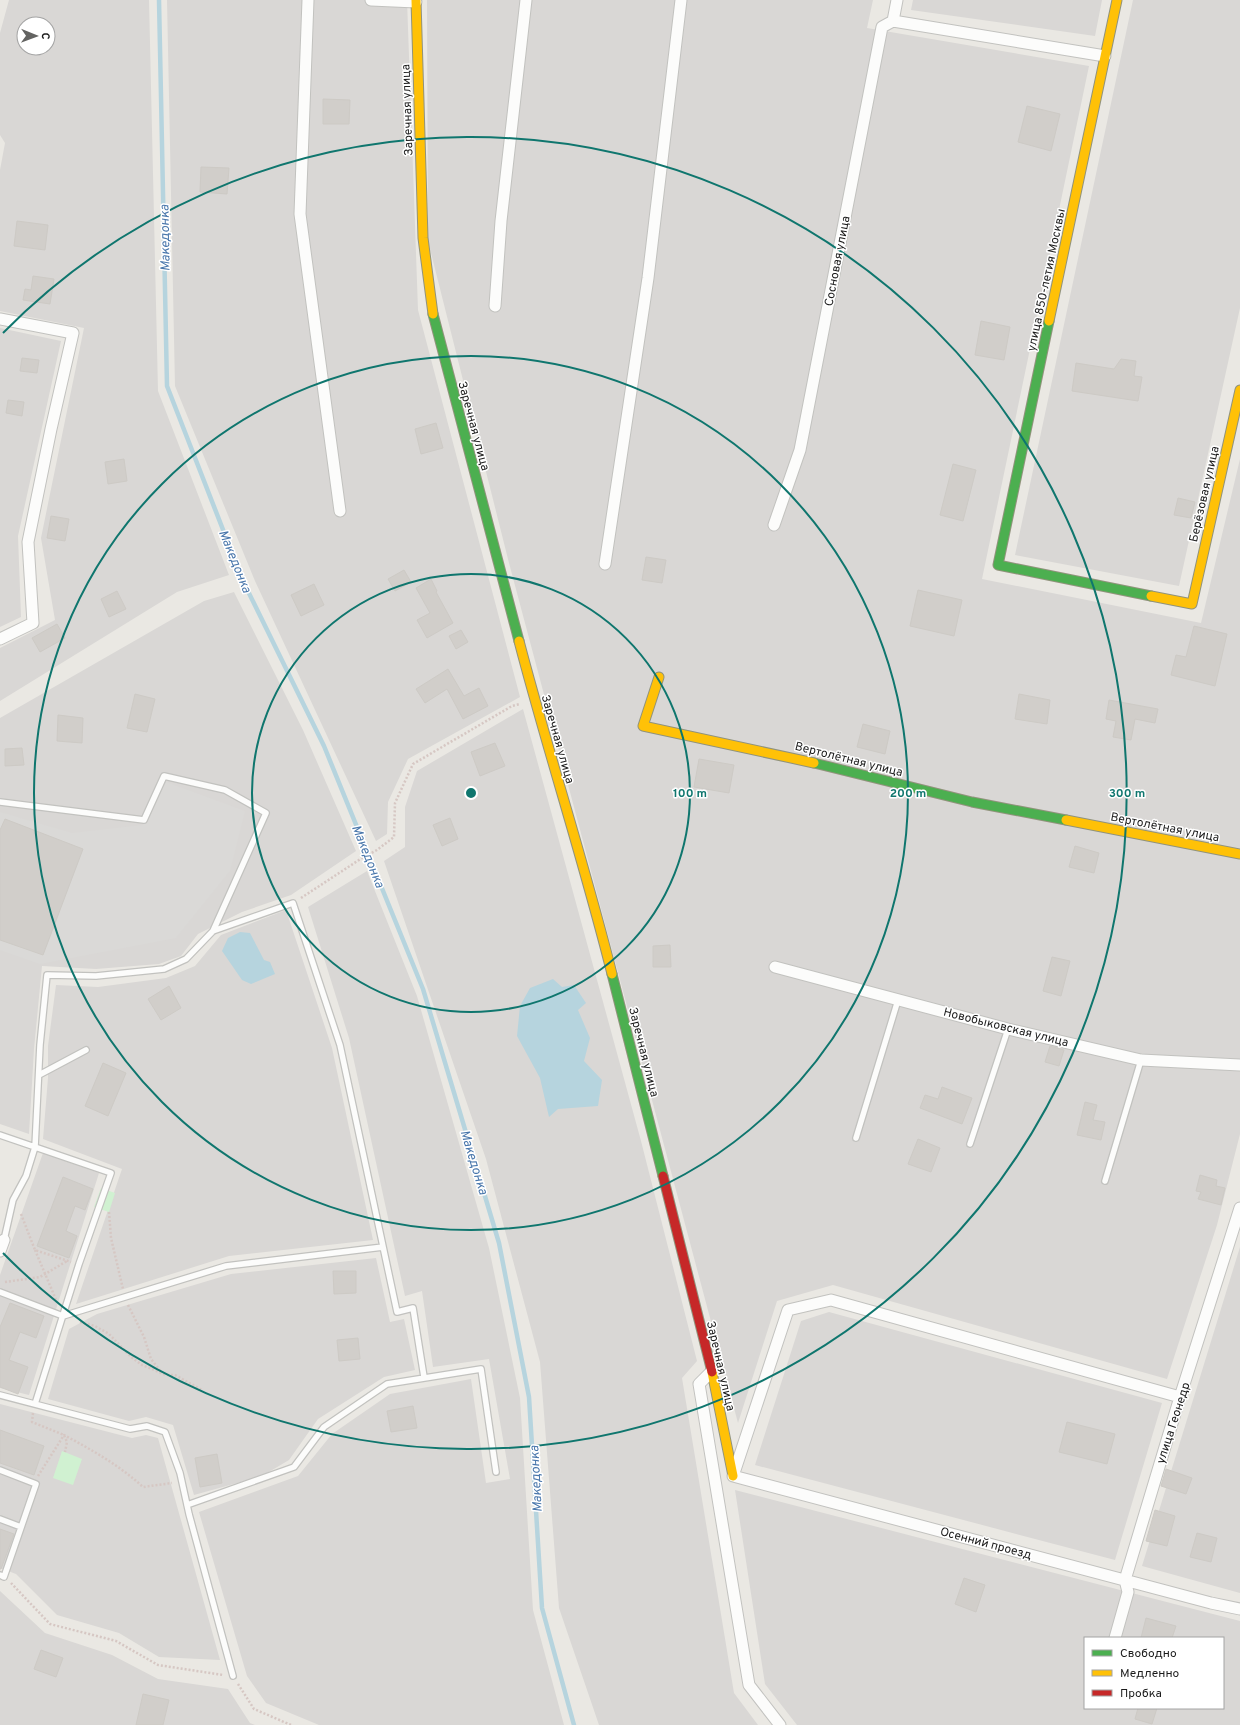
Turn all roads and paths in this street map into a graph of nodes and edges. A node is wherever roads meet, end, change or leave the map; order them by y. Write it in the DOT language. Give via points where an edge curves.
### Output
graph roads {
  1 [pos="308,0"];
  2 [pos="371,0"];
  3 [pos="526,0"];
  4 [pos="681,0"];
  5 [pos="897,0"];
  6 [pos="1117,0"];
  7 [pos="416,1"];
  8 [pos="893,21"];
  9 [pos="1106,56"];
  10 [pos="494,306"];
  11 [pos="0,318"];
  12 [pos="1240,390"];
  13 [pos="340,511"];
  14 [pos="774,524"];
  15 [pos="605,564"];
  16 [pos="1192,604"];
  17 [pos="0,639"];
  18 [pos="659,677"];
  19 [pos="534,700"];
  20 [pos="0,802"];
  21 [pos="1240,854"];
  22 [pos="294,903"];
  23 [pos="213,931"];
  24 [pos="775,967"];
  25 [pos="898,1000"];
  26 [pos="1008,1029"];
  27 [pos="86,1050"];
  28 [pos="1141,1060"];
  29 [pos="1240,1065"];
  30 [pos="39,1075"];
  31 [pos="0,1135"];
  32 [pos="856,1138"];
  33 [pos="970,1144"];
  34 [pos="35,1147"];
  35 [pos="1105,1181"];
  36 [pos="14,1198"];
  37 [pos="1240,1208"];
  38 [pos="4,1240"];
  39 [pos="383,1247"];
  40 [pos="34,1250"];
  41 [pos="0,1251"];
  42 [pos="67,1260"];
  43 [pos="79,1264"];
  44 [pos="0,1283"];
  45 [pos="0,1292"];
  46 [pos="63,1316"];
  47 [pos="712,1371"];
  48 [pos="424,1377"];
  49 [pos="202,1390"];
  50 [pos="0,1395"];
  51 [pos="1180,1397"];
  52 [pos="35,1404"];
  53 [pos="64,1435"];
  54 [pos="65,1452"];
  55 [pos="0,1470"];
  56 [pos="496,1472"];
  57 [pos="733,1476"];
  58 [pos="182,1482"];
  59 [pos="33,1483"];
  60 [pos="187,1505"];
  61 [pos="0,1519"];
  62 [pos="21,1527"];
  63 [pos="2,1576"];
  64 [pos="1125,1580"];
  65 [pos="1240,1609"];
  66 [pos="1115,1637"];
  67 [pos="233,1676"];
  68 [pos="291,1725"];
  69 [pos="780,1725"];
  1 -- 13 [label="street" via="300,214"];
  2 -- 7 [label="street"];
  3 -- 10 [label="street"];
  4 -- 15 [label="street" via="648,278"];
  5 -- 8 [label="street"];
  6 -- 9 [label="street, улица 850-летия Москвы"];
  7 -- 19 [label="street, Заречная улица" via="423,238 432,309"];
  8 -- 9 [label="street"];
  8 -- 14 [label="street, Сосновая улица" via="882,27 800,450"];
  9 -- 16 [label="street, улица 850-летия Москвы" via="998,565"];
  11 -- 17 [label="street" via="73,333 28,542 33,624"];
  12 -- 16 [label="street, Берёзовая улица"];
  18 -- 21 [label="street, Вертолётная улица" via="643,726 781,755 972,802"];
  19 -- 22 [label="path" via="512,706 412,764 395,803 394,837"];
  19 -- 47 [label="street, Заречная улица" via="599,922"];
  20 -- 23 [label="lane" via="144,820 164,776 225,790 266,813"];
  22 -- 23 [label="lane"];
  22 -- 39 [label="lane" via="340,1045"];
  23 -- 30 [label="lane" via="186,959 164,969 96,976 47,975"];
  24 -- 25 [label="street, Новобыковская улица"];
  25 -- 26 [label="street, Новобыковская улица"];
  25 -- 32 [label="lane"];
  26 -- 28 [label="street, Новобыковская улица"];
  26 -- 33 [label="lane"];
  27 -- 30 [label="lane"];
  28 -- 29 [label="street, Новобыковская улица"];
  28 -- 35 [label="lane"];
  30 -- 34 [label="lane"];
  31 -- 34 [label="lane"];
  34 -- 36 [label="lane" via="26,1176"];
  34 -- 43 [label="lane" via="111,1173"];
  36 -- 38 [label="lane"];
  36 -- 40 [label="path"];
  37 -- 51 [label="street, улица Геонедр"];
  38 -- 41 [label="street"];
  39 -- 46 [label="lane" via="226,1266"];
  39 -- 48 [label="lane" via="397,1312 413,1308"];
  40 -- 42 [label="path"];
  40 -- 46 [label="path"];
  42 -- 43 [label="path"];
  42 -- 44 [label="path" via="40,1278"];
  43 -- 46 [label="lane"];
  45 -- 46 [label="lane"];
  46 -- 49 [label="path" via="95,1326 109,1334 130,1357 142,1365 166,1375 176,1375"];
  46 -- 52 [label="lane"];
  47 -- 57 [label="street, Заречная улица"];
  47 -- 69 [label="street" via="699,1384 749,1685"];
  48 -- 56 [label="lane" via="481,1369"];
  48 -- 60 [label="lane" via="387,1384 324,1427 294,1467"];
  50 -- 52 [label="lane"];
  51 -- 57 [label="street" via="831,1300 788,1310"];
  51 -- 64 [label="street, улица Геонедр"];
  52 -- 53 [label="path" via="32,1422"];
  52 -- 58 [label="lane" via="130,1429 147,1426 166,1432"];
  53 -- 54 [label="path" via="67,1442"];
  53 -- 58 [label="path" via="100,1454 143,1487"];
  53 -- 59 [label="path"];
  55 -- 59 [label="lane"];
  57 -- 64 [label="street, Осенний проезд"];
  58 -- 60 [label="lane"];
  59 -- 62 [label="lane" via="36,1484"];
  60 -- 67 [label="lane"];
  61 -- 62 [label="lane"];
  62 -- 63 [label="lane"];
  63 -- 67 [label="path" via="50,1624 116,1641 158,1665"];
  64 -- 65 [label="street, Осенний проезд"];
  64 -- 66 [label="street, улица Геонедр" via="1128,1592"];
  67 -- 68 [label="path" via="254,1709"];
}
